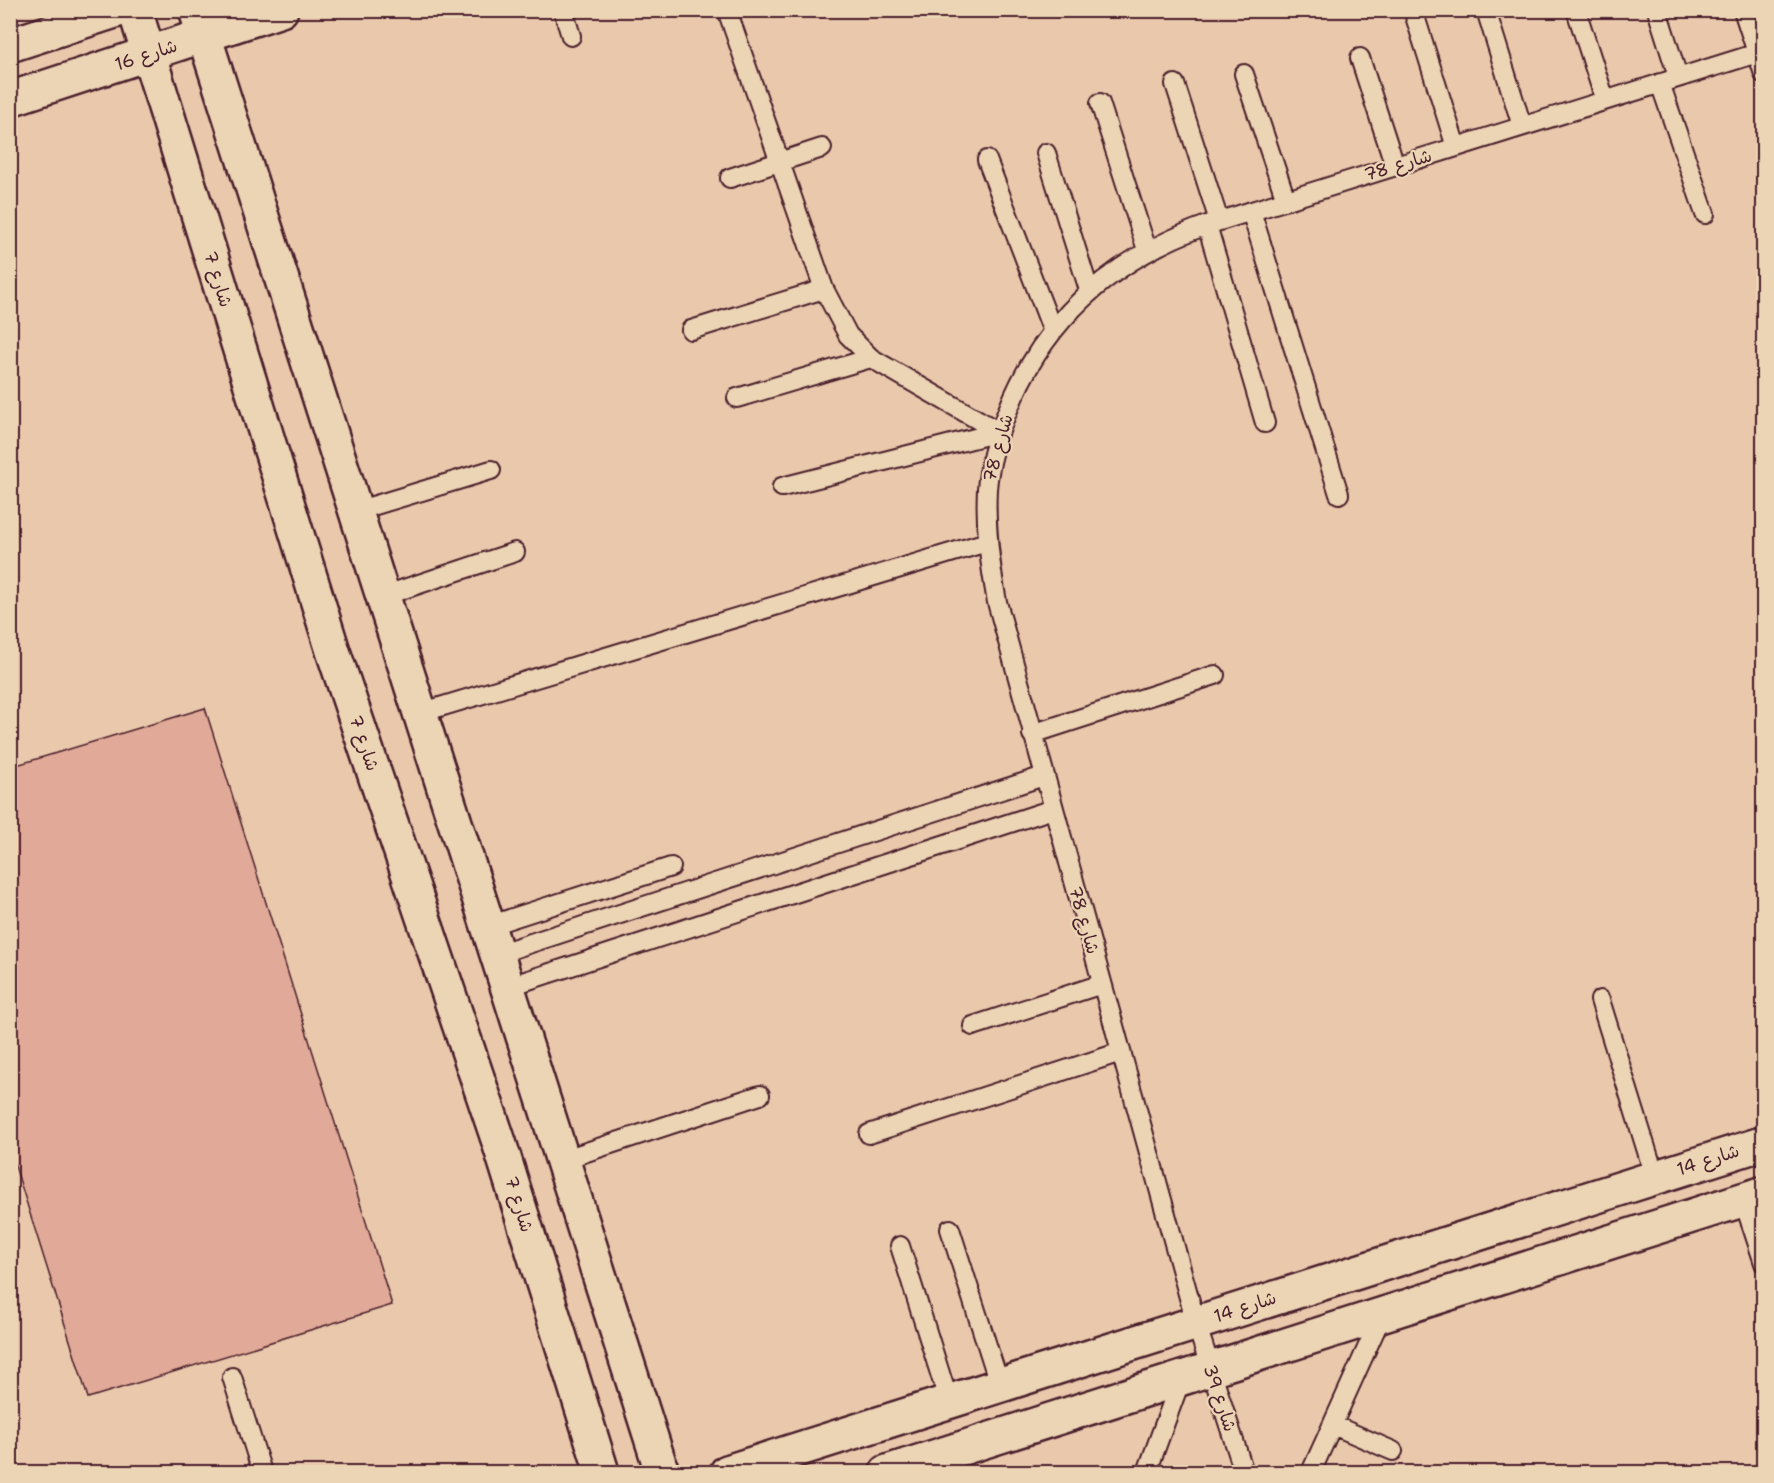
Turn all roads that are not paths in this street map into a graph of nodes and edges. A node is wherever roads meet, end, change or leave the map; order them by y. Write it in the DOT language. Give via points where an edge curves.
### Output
graph roads {
  1 [pos="118,10"];
  2 [pos="135,10"];
  3 [pos="281,10"];
  4 [pos="563,10"];
  5 [pos="727,10"];
  6 [pos="1413,10"];
  7 [pos="1486,10"];
  8 [pos="1576,10"];
  9 [pos="1657,10"];
  10 [pos="1743,10"];
  11 [pos="200,23"];
  12 [pos="571,36"];
  13 [pos="10,45"];
  14 [pos="1760,52"];
  15 [pos="148,54"];
  16 [pos="1360,58"];
  17 [pos="1244,74"];
  18 [pos="1764,74"];
  19 [pos="1678,77"];
  20 [pos="1660,83"];
  21 [pos="1175,84"];
  22 [pos="10,99"];
  23 [pos="1605,100"];
  24 [pos="1100,103"];
  25 [pos="1522,126"];
  26 [pos="1456,147"];
  27 [pos="822,148"];
  28 [pos="1046,153"];
  29 [pos="987,160"];
  30 [pos="781,162"];
  31 [pos="1395,166"];
  32 [pos="730,178"];
  33 [pos="1286,200"];
  34 [pos="1251,211"];
  35 [pos="1705,214"];
  36 [pos="1213,223"];
  37 [pos="1147,250"];
  38 [pos="824,289"];
  39 [pos="1089,290"];
  40 [pos="1052,329"];
  41 [pos="691,330"];
  42 [pos="871,358"];
  43 [pos="737,398"];
  44 [pos="1265,423"];
  45 [pos="999,432"];
  46 [pos="491,470"];
  47 [pos="782,487"];
  48 [pos="1339,495"];
  49 [pos="356,511"];
  50 [pos="987,542"];
  51 [pos="515,552"];
  52 [pos="383,596"];
  53 [pos="1215,675"];
  54 [pos="420,712"];
  55 [pos="1032,734"];
  56 [pos="1044,776"];
  57 [pos="1053,809"];
  58 [pos="671,867"];
  59 [pos="492,940"];
  60 [pos="1102,984"];
  61 [pos="507,987"];
  62 [pos="1600,1000"];
  63 [pos="973,1026"];
  64 [pos="1121,1052"];
  65 [pos="760,1095"];
  66 [pos="869,1134"];
  67 [pos="1764,1143"];
  68 [pos="562,1160"];
  69 [pos="1655,1177"];
  70 [pos="1753,1196"];
  71 [pos="950,1229"];
  72 [pos="900,1246"];
  73 [pos="1764,1263"];
  74 [pos="1382,1315"];
  75 [pos="1196,1323"];
  76 [pos="1211,1369"];
  77 [pos="232,1377"];
  78 [pos="1181,1379"];
  79 [pos="1000,1386"];
  80 [pos="948,1402"];
  81 [pos="1333,1425"];
  82 [pos="1393,1451"];
  83 [pos="262,1473"];
  84 [pos="602,1473"];
  85 [pos="662,1473"];
  86 [pos="727,1473"];
  87 [pos="887,1473"];
  88 [pos="1147,1473"];
  89 [pos="1245,1473"];
  90 [pos="1311,1473"];
  1 -- 13 [label="street"];
  2 -- 15 [label="street, شارع 7"];
  3 -- 11 [label="street, شارع 16"];
  4 -- 12 [label="lane"];
  5 -- 30 [label="lane"];
  6 -- 26 [label="lane"];
  7 -- 25 [label="lane"];
  8 -- 23 [label="lane"];
  9 -- 19 [label="lane"];
  10 -- 14 [label="lane"];
  11 -- 15 [label="street, شارع 16"];
  11 -- 49 [label="street"];
  14 -- 18 [label="lane"];
  14 -- 19 [label="lane, شارع 78"];
  15 -- 22 [label="street, شارع 16"];
  15 -- 84 [label="street, شارع 7" via="333,651 499,1142"];
  16 -- 31 [label="lane"];
  17 -- 33 [label="lane"];
  19 -- 20 [label="lane, شارع 78"];
  20 -- 23 [label="lane, شارع 78"];
  20 -- 35 [label="lane"];
  21 -- 36 [label="lane"];
  23 -- 25 [label="lane, شارع 78"];
  24 -- 37 [label="lane"];
  25 -- 26 [label="lane, شارع 78"];
  26 -- 31 [label="lane, شارع 78"];
  27 -- 30 [label="lane"];
  28 -- 39 [label="lane"];
  29 -- 40 [label="lane"];
  30 -- 32 [label="lane"];
  30 -- 38 [label="lane"];
  31 -- 33 [label="lane, شارع 78"];
  33 -- 34 [label="lane, شارع 78"];
  34 -- 36 [label="lane, شارع 78"];
  34 -- 48 [label="lane"];
  36 -- 37 [label="lane, شارع 78"];
  36 -- 44 [label="lane"];
  37 -- 39 [label="lane, شارع 78"];
  38 -- 41 [label="lane"];
  38 -- 42 [label="lane" via="848,335"];
  39 -- 40 [label="lane, شارع 78"];
  40 -- 45 [label="lane, شارع 78" via="1020,378"];
  42 -- 43 [label="lane"];
  42 -- 45 [label="lane"];
  45 -- 47 [label="lane"];
  45 -- 50 [label="lane, شارع 78" via="987,487"];
  46 -- 49 [label="lane"];
  49 -- 52 [label="street"];
  50 -- 54 [label="lane"];
  50 -- 55 [label="lane, شارع 78" via="997,602"];
  51 -- 52 [label="lane"];
  52 -- 54 [label="street"];
  53 -- 55 [label="lane"];
  54 -- 59 [label="street"];
  55 -- 56 [label="lane, شارع 78"];
  56 -- 57 [label="lane, شارع 78"];
  56 -- 59 [label="lane"];
  57 -- 60 [label="lane, شارع 78"];
  57 -- 61 [label="lane"];
  58 -- 59 [label="lane"];
  59 -- 61 [label="street"];
  60 -- 63 [label="lane"];
  60 -- 64 [label="lane, شارع 78"];
  61 -- 68 [label="street"];
  62 -- 69 [label="lane"];
  64 -- 66 [label="lane"];
  64 -- 75 [label="lane, شارع 78"];
  65 -- 68 [label="lane"];
  67 -- 69 [label="street, شارع 14"];
  68 -- 85 [label="street"];
  69 -- 75 [label="street, شارع 14"];
  70 -- 73 [label="lane"];
  70 -- 74 [label="street"];
  71 -- 79 [label="lane"];
  72 -- 80 [label="lane"];
  74 -- 76 [label="street"];
  74 -- 81 [label="lane"];
  75 -- 76 [label="lane, شارع 39"];
  75 -- 79 [label="street, شارع 14"];
  76 -- 78 [label="street"];
  76 -- 89 [label="lane, شارع 39"];
  77 -- 83 [label="lane"];
  78 -- 87 [label="street"];
  78 -- 88 [label="lane"];
  79 -- 80 [label="street, شارع 14"];
  80 -- 86 [label="street, شارع 14"];
  81 -- 82 [label="lane"];
  81 -- 90 [label="lane"];
}
